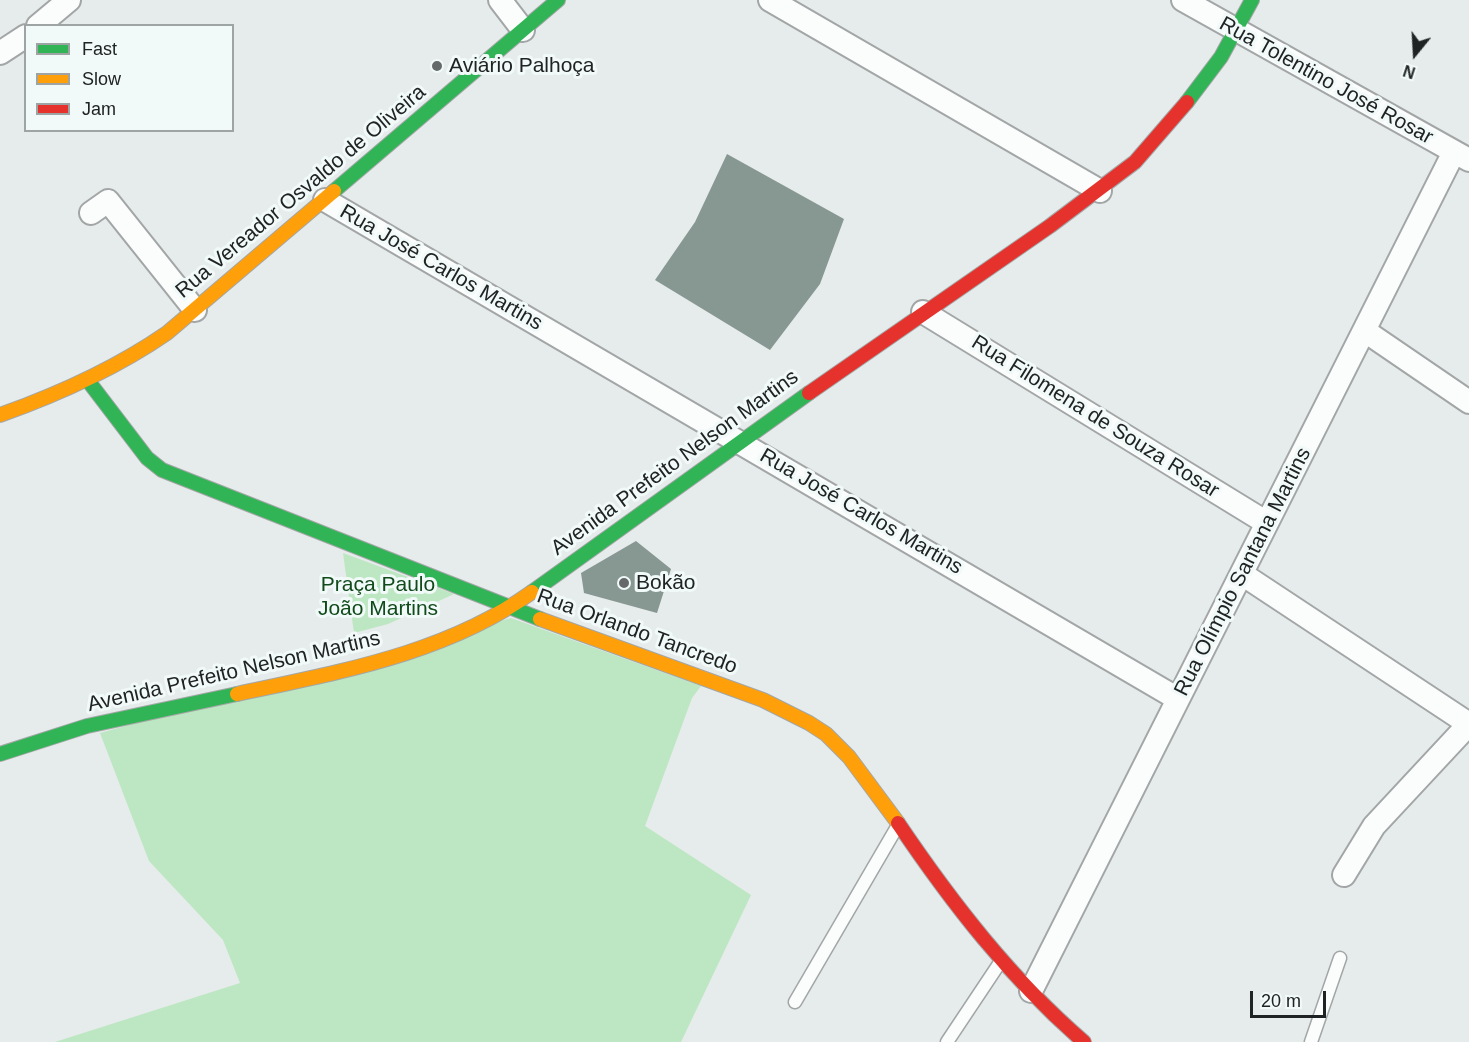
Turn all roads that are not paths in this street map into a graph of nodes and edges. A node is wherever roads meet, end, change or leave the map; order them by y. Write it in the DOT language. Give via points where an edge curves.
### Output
graph roads {
  1 [pos="69,0"];
  2 [pos="500,0"];
  3 [pos="558,0"];
  4 [pos="771,0"];
  5 [pos="1182,0"];
  6 [pos="1252,0"];
  7 [pos="42,22"];
  8 [pos="523,30"];
  9 [pos="1236,32"];
  10 [pos="24,37"];
  11 [pos="0,53"];
  12 [pos="1462,156"];
  13 [pos="1100,191"];
  14 [pos="325,200"];
  15 [pos="91,213"];
  16 [pos="195,310"];
  17 [pos="923,312"];
  18 [pos="1365,331"];
  19 [pos="89,382"];
  20 [pos="1469,402"];
  21 [pos="0,415"];
  22 [pos="740,441"];
  23 [pos="1267,523"];
  24 [pos="1242,574"];
  25 [pos="510,608"];
  26 [pos="1178,699"];
  27 [pos="1469,724"];
  28 [pos="0,754"];
  29 [pos="897,826"];
  30 [pos="1344,875"];
  31 [pos="1340,958"];
  32 [pos="1002,960"];
  33 [pos="1031,991"];
  34 [pos="795,1002"];
  35 [pos="947,1042"];
  36 [pos="1084,1042"];
  37 [pos="1311,1042"];
  1 -- 7 [label="street"];
  2 -- 8 [label="street"];
  3 -- 8 [label="main road, Rua Vereador Osvaldo de Oliveira"];
  4 -- 13 [label="street"];
  5 -- 9 [label="street, Rua Tolentino José Rosar"];
  6 -- 9 [label="main road, Avenida Prefeito Nelson Martins"];
  8 -- 14 [label="main road, Rua Vereador Osvaldo de Oliveira"];
  9 -- 12 [label="street, Rua Tolentino José Rosar"];
  9 -- 13 [label="main road, Avenida Prefeito Nelson Martins" via="1170,124 1135,162"];
  10 -- 11 [label="street"];
  12 -- 18 [label="street, Rua Olímpio Santana Martins"];
  13 -- 17 [label="main road, Avenida Prefeito Nelson Martins"];
  14 -- 16 [label="main road, Rua Vereador Osvaldo de Oliveira"];
  14 -- 22 [label="street, Rua José Carlos Martins"];
  15 -- 16 [label="street" via="108,201"];
  16 -- 19 [label="main road, Rua Vereador Osvaldo de Oliveira" via="131,359"];
  17 -- 22 [label="main road, Avenida Prefeito Nelson Martins"];
  17 -- 23 [label="street, Rua Filomena de Souza Rosar"];
  18 -- 20 [label="street"];
  18 -- 23 [label="street, Rua Olímpio Santana Martins"];
  19 -- 21 [label="main road, Rua Vereador Osvaldo de Oliveira"];
  19 -- 25 [label="main road, Rua Orlando Tancredo" via="147,458 162,470"];
  22 -- 25 [label="main road, Avenida Prefeito Nelson Martins"];
  22 -- 26 [label="street, Rua José Carlos Martins"];
  23 -- 24 [label="street, Rua Olímpio Santana Martins"];
  24 -- 26 [label="street, Rua Olímpio Santana Martins"];
  24 -- 27 [label="street"];
  25 -- 28 [label="main road, Avenida Prefeito Nelson Martins" via="448,637 375,664 87,726"];
  25 -- 29 [label="main road, Rua Orlando Tancredo" via="763,700 803,719 833,740"];
  26 -- 33 [label="street, Rua Olímpio Santana Martins"];
  27 -- 30 [label="street" via="1374,826"];
  29 -- 32 [label="main road, Rua Orlando Tancredo"];
  29 -- 34 [label="lane"];
  31 -- 37 [label="lane"];
  32 -- 33 [label="main road, Rua Orlando Tancredo"];
  32 -- 35 [label="lane"];
  33 -- 36 [label="main road, Rua Orlando Tancredo"];
}
